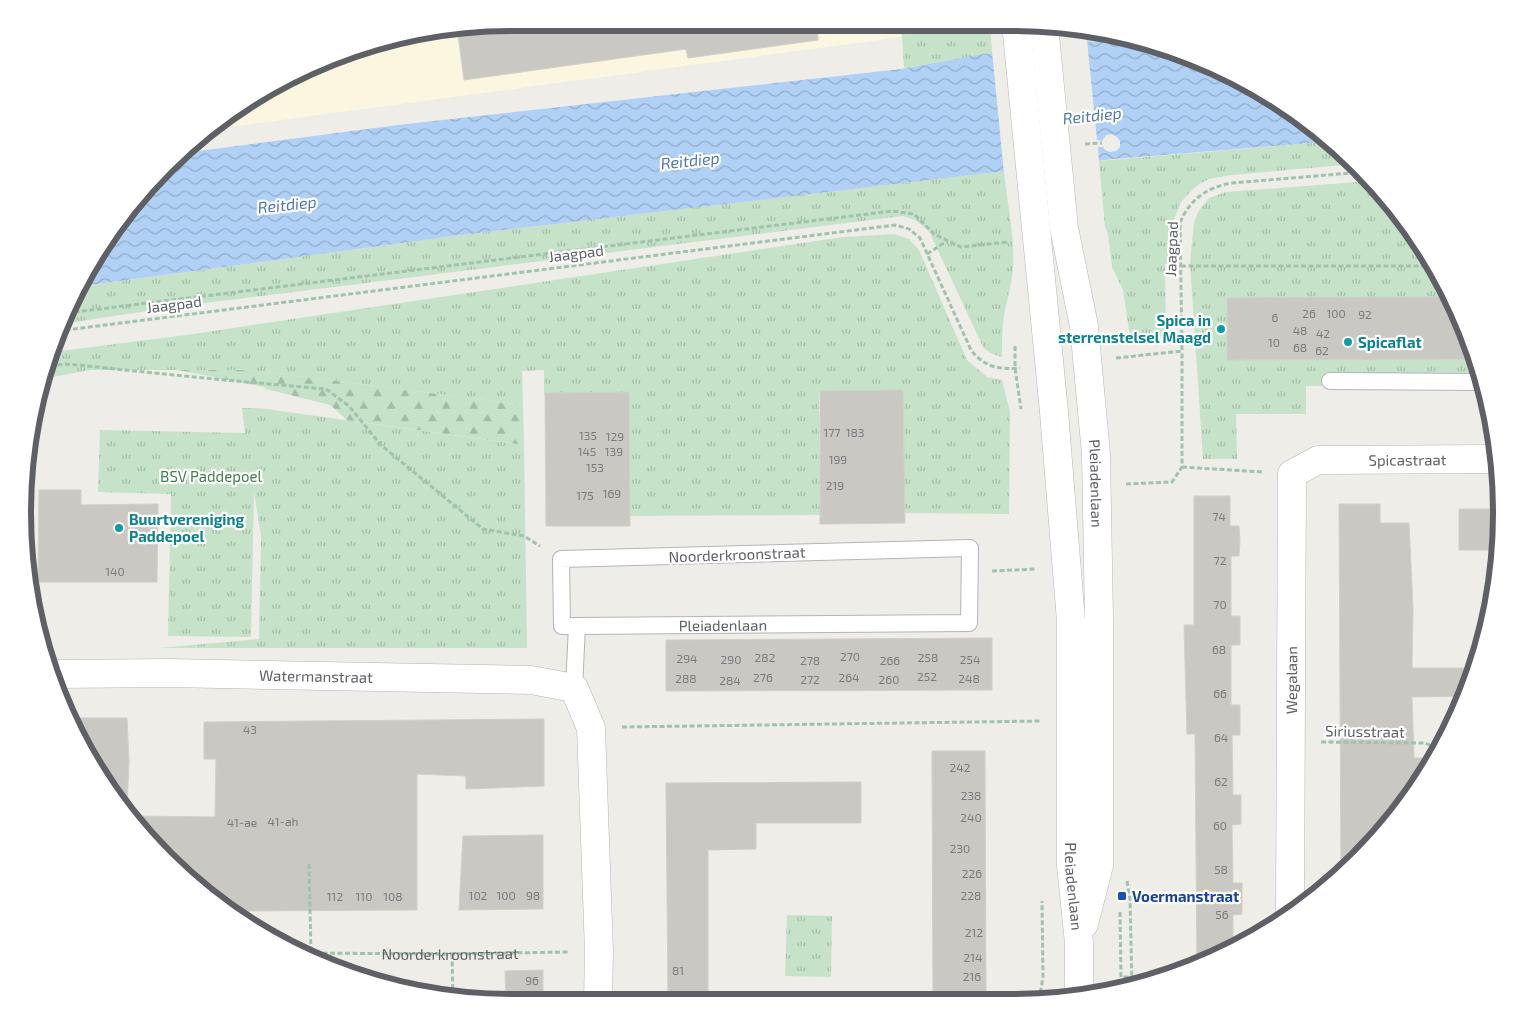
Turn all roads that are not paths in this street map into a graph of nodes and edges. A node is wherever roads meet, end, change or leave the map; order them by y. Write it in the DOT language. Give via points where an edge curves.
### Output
graph roads {
  1 [pos="1017,34"];
  2 [pos="1045,35"];
  3 [pos="1330,381"];
  4 [pos="1474,382"];
  5 [pos="1490,459"];
  6 [pos="1292,474"];
  7 [pos="969,573"];
  8 [pos="577,626"];
  9 [pos="60,674"];
  10 [pos="574,688"];
  11 [pos="1290,905"];
  12 [pos="1079,943"];
  13 [pos="1079,989"];
  14 [pos="598,994"];
  1 -- 12 [label="main road, Pleiadenlaan" via="1071,621 1071,864"];
  2 -- 12 [label="main road, Pleiadenlaan" via="1064,228 1084,326 1096,454 1099,865"];
  3 -- 4 [label="lane"];
  5 -- 6 [label="main road, Spicastraat" via="1318,460"];
  6 -- 11 [label="main road, Wegalaan"];
  7 -- 8 [label="lane, Pleiadenlaan" via="969,623"];
  7 -- 8 [label="lane, Noorderkroonstraat" via="970,548 561,559 562,626"];
  8 -- 10 [label="lane"];
  9 -- 10 [label="main road, Watermanstraat" via="531,680"];
  10 -- 14 [label="main road" via="591,728"];
  12 -- 13 [label="main road, Pleiadenlaan"];
}
